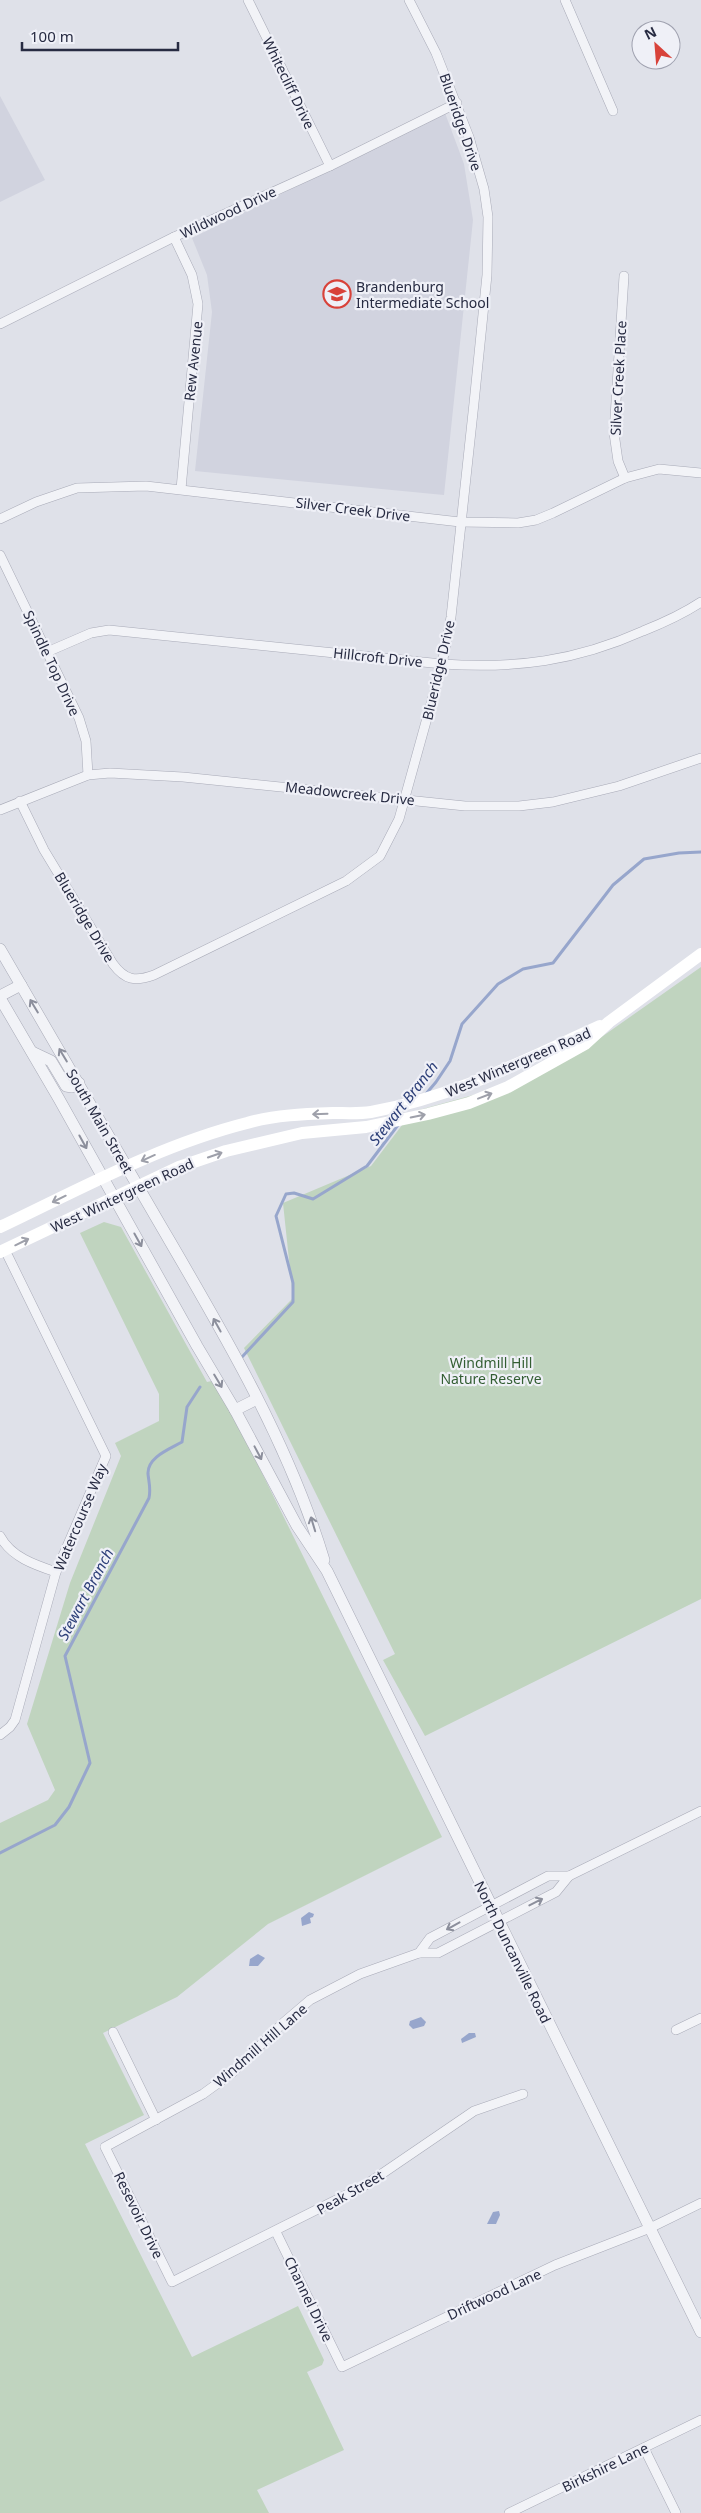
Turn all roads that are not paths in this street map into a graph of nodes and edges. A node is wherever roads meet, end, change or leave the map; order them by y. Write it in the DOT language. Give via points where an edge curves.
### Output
graph roads {
  1 [pos="248,0"];
  2 [pos="409,0"];
  3 [pos="565,0"];
  4 [pos="456,103"];
  5 [pos="613,111"];
  6 [pos="330,166"];
  7 [pos="174,237"];
  8 [pos="624,276"];
  9 [pos="0,324"];
  10 [pos="701,473"];
  11 [pos="625,478"];
  12 [pos="181,489"];
  13 [pos="0,519"];
  14 [pos="460,522"];
  15 [pos="0,555"];
  16 [pos="701,602"];
  17 [pos="47,652"];
  18 [pos="442,664"];
  19 [pos="701,758"];
  20 [pos="88,775"];
  21 [pos="406,799"];
  22 [pos="20,801"];
  23 [pos="0,810"];
  24 [pos="0,949"];
  25 [pos="701,954"];
  26 [pos="21,985"];
  27 [pos="0,997"];
  28 [pos="610,1022"];
  29 [pos="32,1052"];
  30 [pos="79,1083"];
  31 [pos="126,1168"];
  32 [pos="103,1178"];
  33 [pos="138,1187"];
  34 [pos="114,1198"];
  35 [pos="0,1227"];
  36 [pos="2,1251"];
  37 [pos="257,1399"];
  38 [pos="236,1410"];
  39 [pos="0,1536"];
  40 [pos="327,1571"];
  41 [pos="56,1572"];
  42 [pos="0,1735"];
  43 [pos="701,1811"];
  44 [pos="569,1876"];
  45 [pos="491,1905"];
  46 [pos="498,1921"];
  47 [pos="419,1953"];
  48 [pos="701,2018"];
  49 [pos="676,2030"];
  50 [pos="112,2032"];
  51 [pos="523,2094"];
  52 [pos="156,2120"];
  53 [pos="105,2147"];
  54 [pos="701,2203"];
  55 [pos="650,2228"];
  56 [pos="276,2232"];
  57 [pos="172,2282"];
  58 [pos="701,2332"];
  59 [pos="342,2367"];
  60 [pos="701,2420"];
  61 [pos="644,2448"];
  62 [pos="514,2512"];
  63 [pos="676,2513"];
  1 -- 6 [label="street, Whitecliff Drive"];
  2 -- 4 [label="street, Blueridge Drive"];
  3 -- 5 [label="street"];
  4 -- 6 [label="street, Wildwood Drive"];
  4 -- 14 [label="street, Blueridge Drive" via="484,189 489,244"];
  6 -- 7 [label="street, Wildwood Drive"];
  7 -- 9 [label="street, Wildwood Drive"];
  7 -- 12 [label="street, Rew Avenue" via="192,275 198,304"];
  8 -- 11 [label="street, Silver Creek Place" via="614,433 618,461"];
  10 -- 11 [label="street, Silver Creek Drive" via="659,469"];
  11 -- 14 [label="street, Silver Creek Drive" via="536,520 500,524"];
  12 -- 13 [label="street, Silver Creek Drive" via="146,486 77,488"];
  12 -- 14 [label="street, Silver Creek Drive"];
  14 -- 18 [label="street, Blueridge Drive" via="451,617"];
  15 -- 17 [label="street, Spindle Top Drive"];
  16 -- 18 [label="street, Hillcroft Drive" via="618,642 577,655 543,663"];
  17 -- 18 [label="street, Hillcroft Drive" via="91,633 109,630"];
  17 -- 20 [label="street, Spindle Top Drive" via="83,729"];
  18 -- 21 [label="street, Blueridge Drive"];
  19 -- 21 [label="street, Meadowcreek Drive" via="619,786 553,802 491,807"];
  20 -- 21 [label="street, Meadowcreek Drive" via="135,773"];
  20 -- 22 [label="street, Meadowcreek Drive"];
  21 -- 22 [label="street, Blueridge Drive" via="380,856 366,868 140,980 130,980 113,964 44,850"];
  22 -- 23 [label="street, Meadowcreek Drive"];
  24 -- 26 [label="street, South Main Street"];
  25 -- 28 [label="main road, West Wintergreen Road"];
  26 -- 27 [label="street"];
  30 -- 26 [label="street, South Main Street, one-way"];
  27 -- 29 [label="street, South Main Street"];
  28 -- 31 [label="main road, West Wintergreen Road, one-way" via="476,1083 436,1096 369,1112 286,1115 248,1122 175,1146"];
  33 -- 28 [label="main road, West Wintergreen Road, one-way" via="179,1167 242,1147 302,1133 362,1127 439,1111 508,1088 586,1044"];
  29 -- 30 [label="street" via="51,1061 66,1086"];
  29 -- 32 [label="street, South Main Street, one-way"];
  30 -- 31 [label="street, South Main Street"];
  31 -- 32 [label="main road, West Wintergreen Road"];
  31 -- 33 [label="street, South Main Street"];
  32 -- 34 [label="street, South Main Street"];
  32 -- 35 [label="main road, West Wintergreen Road, one-way"];
  33 -- 34 [label="main road, West Wintergreen Road"];
  37 -- 33 [label="street, South Main Street, one-way"];
  36 -- 34 [label="main road, West Wintergreen Road, one-way"];
  34 -- 38 [label="street, South Main Street, one-way"];
  36 -- 41 [label="street, Watercourse Way" via="106,1456"];
  37 -- 38 [label="street"];
  40 -- 37 [label="street, North Duncanville Road, one-way" via="311,1518"];
  38 -- 40 [label="street, North Duncanville Road, one-way" via="297,1526"];
  39 -- 41 [label="street" via="12,1552 24,1560"];
  40 -- 45 [label="street, North Duncanville Road"];
  41 -- 42 [label="street, Watercourse Way" via="15,1720"];
  43 -- 44 [label="street, Windmill Hill Lane"];
  44 -- 45 [label="street, Windmill Hill Lane" via="548,1876"];
  46 -- 44 [label="street, Windmill Hill Lane, one-way" via="556,1892"];
  45 -- 46 [label="street, North Duncanville Road"];
  45 -- 47 [label="street, Windmill Hill Lane, one-way" via="430,1938"];
  46 -- 47 [label="street, Windmill Hill Lane" via="438,1953"];
  46 -- 55 [label="street, North Duncanville Road"];
  47 -- 52 [label="street, Windmill Hill Lane" via="360,1974 310,2000 232,2073 203,2094"];
  48 -- 49 [label="street"];
  50 -- 52 [label="street"];
  51 -- 56 [label="street, Peak Street" via="474,2111 364,2186"];
  52 -- 53 [label="street, Windmill Hill Lane"];
  53 -- 57 [label="street, Resevoir Drive"];
  54 -- 55 [label="street, Driftwood Lane"];
  55 -- 58 [label="street, North Duncanville Road"];
  55 -- 59 [label="street, Driftwood Lane" via="555,2265"];
  56 -- 57 [label="street, Peak Street"];
  56 -- 59 [label="street, Channel Drive"];
  60 -- 61 [label="street, Birkshire Lane"];
  61 -- 62 [label="street, Birkshire Lane"];
  61 -- 63 [label="street"];
}
